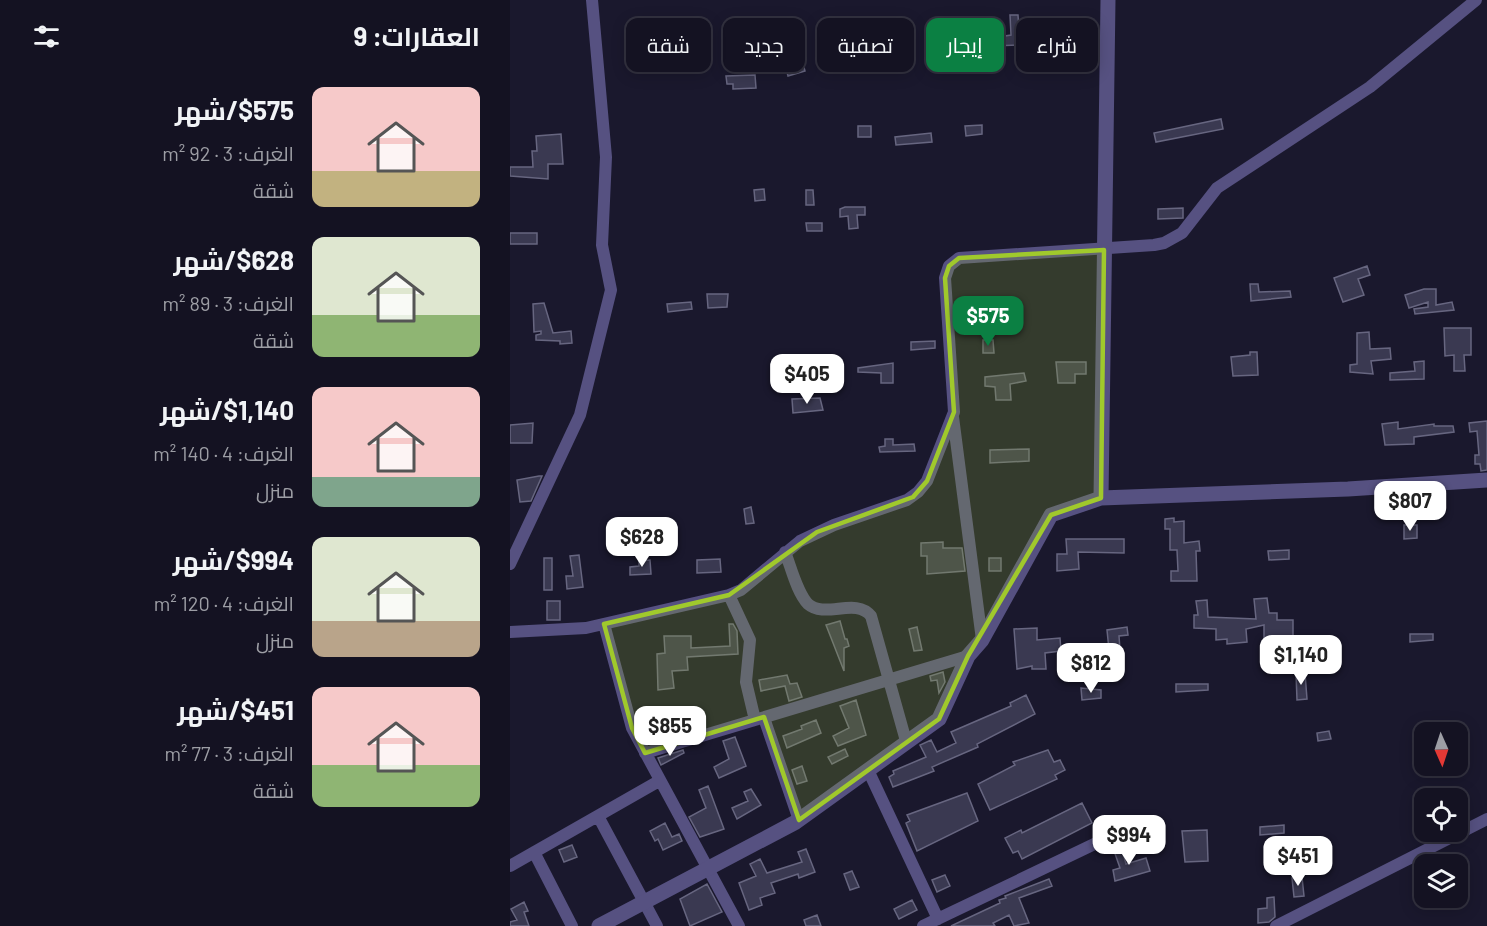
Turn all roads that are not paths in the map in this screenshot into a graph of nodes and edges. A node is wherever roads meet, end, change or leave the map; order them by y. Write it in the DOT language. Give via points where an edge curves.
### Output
graph roads {
  1 [pos="592,0"];
  2 [pos="1108,0"];
  3 [pos="1476,0"];
  4 [pos="1104,250"];
  5 [pos="953,417"];
  6 [pos="1487,480"];
  7 [pos="1101,498"];
  8 [pos="785,552"];
  9 [pos="510,564"];
  10 [pos="729,595"];
  11 [pos="604,624"];
  12 [pos="510,632"];
  13 [pos="982,640"];
  14 [pos="968,656"];
  15 [pos="889,680"];
  16 [pos="760,719"];
  17 [pos="906,741"];
  18 [pos="645,753"];
  19 [pos="868,770"];
  20 [pos="659,781"];
  21 [pos="598,816"];
  22 [pos="1487,819"];
  23 [pos="799,820"];
  24 [pos="1109,837"];
  25 [pos="534,852"];
  26 [pos="510,866"];
  27 [pos="708,868"];
  28 [pos="644,902"];
  29 [pos="946,920"];
  30 [pos="572,926"];
  31 [pos="599,926"];
  32 [pos="657,926"];
  33 [pos="739,926"];
  34 [pos="923,926"];
  35 [pos="1276,926"];
  1 -- 9 [label="street" via="606,157 602,245 611,290 580,415"];
  2 -- 4 [label="street"];
  3 -- 4 [label="street" via="1370,87 1217,188 1174,239"];
  4 -- 5 [label="street" via="959,258 949,266 945,278"];
  4 -- 7 [label="street"];
  5 -- 8 [label="street" via="927,481 918,492 907,500 834,525"];
  5 -- 13 [label="street"];
  6 -- 7 [label="street"];
  7 -- 13 [label="street" via="1051,515"];
  8 -- 10 [label="street" via="741,590"];
  8 -- 15 [label="street" via="810,606 859,608 871,616"];
  10 -- 11 [label="street"];
  10 -- 16 [label="street" via="750,640 746,682"];
  11 -- 12 [label="street"];
  11 -- 18 [label="street" via="632,728"];
  13 -- 14 [label="street"];
  14 -- 15 [label="street"];
  14 -- 17 [label="street" via="939,719"];
  15 -- 16 [label="street"];
  15 -- 17 [label="street"];
  16 -- 18 [label="street"];
  16 -- 23 [label="street"];
  17 -- 19 [label="street"];
  18 -- 20 [label="street"];
  19 -- 23 [label="street"];
  19 -- 29 [label="street"];
  20 -- 21 [label="street"];
  20 -- 27 [label="street"];
  21 -- 25 [label="street"];
  21 -- 28 [label="street"];
  22 -- 35 [label="street"];
  23 -- 27 [label="street"];
  24 -- 29 [label="street"];
  25 -- 26 [label="street"];
  25 -- 30 [label="street"];
  27 -- 28 [label="street"];
  27 -- 33 [label="street"];
  28 -- 31 [label="street"];
  28 -- 32 [label="street"];
  29 -- 34 [label="street"];
}
